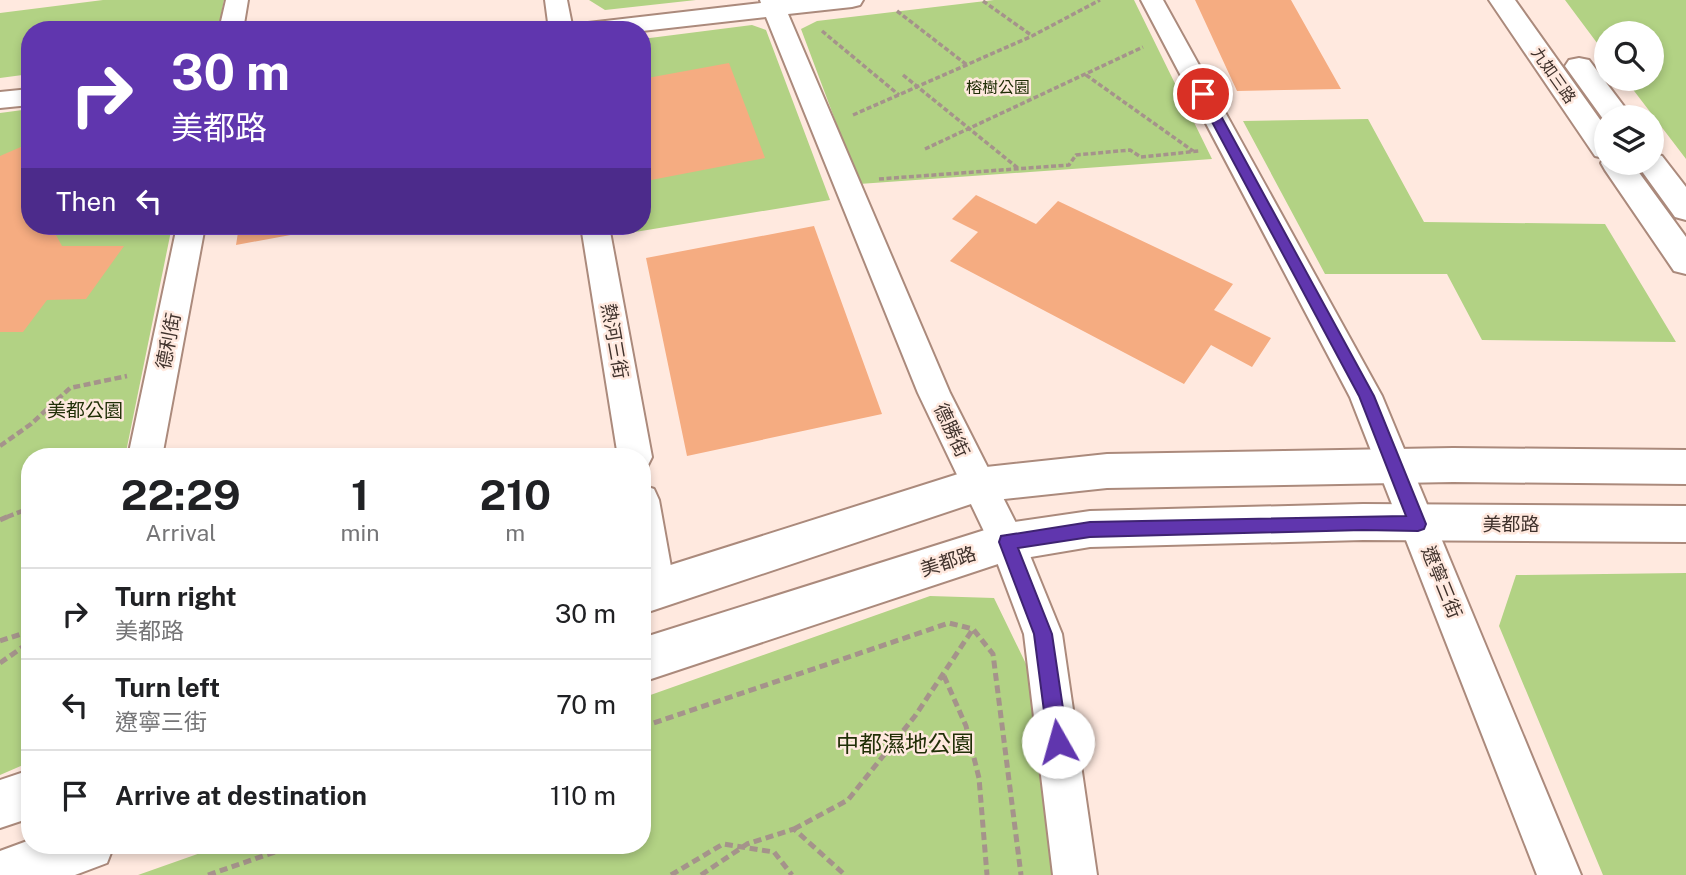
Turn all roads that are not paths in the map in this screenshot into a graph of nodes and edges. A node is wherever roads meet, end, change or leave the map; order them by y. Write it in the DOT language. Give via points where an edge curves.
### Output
graph roads {
  1 [pos="237,0"];
  2 [pos="556,0"];
  3 [pos="852,0"];
  4 [pos="1152,0"];
  5 [pos="1502,0"];
  6 [pos="1531,0"];
  7 [pos="772,4"];
  8 [pos="233,21"];
  9 [pos="560,21"];
  10 [pos="651,21"];
  11 [pos="21,98"];
  12 [pos="0,100"];
  13 [pos="1609,105"];
  14 [pos="1594,132"];
  15 [pos="1624,175"];
  16 [pos="1660,175"];
  17 [pos="1686,209"];
  18 [pos="189,235"];
  19 [pos="597,235"];
  20 [pos="1686,262"];
  21 [pos="147,448"];
  22 [pos="633,448"];
  23 [pos="1394,466"];
  24 [pos="1686,467"];
  25 [pos="977,485"];
  26 [pos="1418,524"];
  27 [pos="1686,524"];
  28 [pos="1007,542"];
  29 [pos="651,592"];
  30 [pos="651,657"];
  31 [pos="21,797"];
  32 [pos="0,804"];
  33 [pos="57,854"];
  34 [pos="2,875"];
  35 [pos="1075,875"];
  36 [pos="1559,875"];
  1 -- 8 [label="street"];
  2 -- 9 [label="street"];
  3 -- 7 [label="street"];
  4 -- 23 [label="street, 遼寧三街" via="1355,374"];
  5 -- 14 [label="street, 九如三路"];
  6 -- 13 [label="street, 九如三路"];
  7 -- 10 [label="street"];
  7 -- 25 [label="street, 德勝街"];
  11 -- 12 [label="street"];
  15 -- 20 [label="street"];
  16 -- 17 [label="street"];
  18 -- 21 [label="street, 德利街"];
  19 -- 22 [label="street, 熱河三街"];
  23 -- 24 [label="street"];
  23 -- 25 [label="street" via="1080,472"];
  23 -- 26 [label="street, 遼寧三街"];
  25 -- 28 [label="street, 德勝街"];
  25 -- 29 [label="street"];
  26 -- 27 [label="street, 美都路"];
  26 -- 28 [label="street, 美都路" via="1090,529"];
  26 -- 36 [label="street, 遼寧三街"];
  28 -- 30 [label="street, 美都路"];
  28 -- 35 [label="street, 德勝街" via="1043,634"];
  31 -- 32 [label="street"];
  33 -- 34 [label="street"];
}
